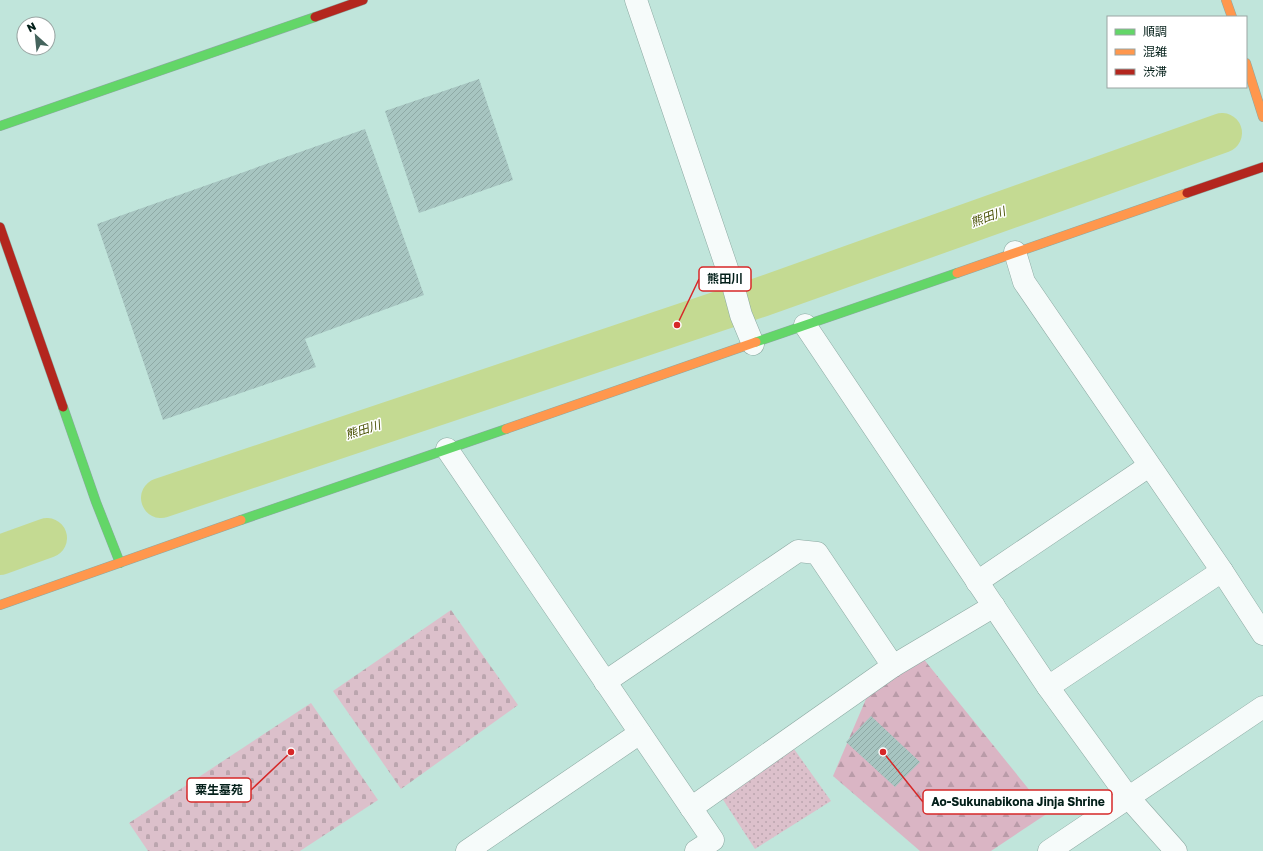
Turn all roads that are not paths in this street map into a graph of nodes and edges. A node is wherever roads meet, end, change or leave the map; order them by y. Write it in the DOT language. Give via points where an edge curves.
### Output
graph roads {
  1 [pos="363,0"];
  2 [pos="636,0"];
  3 [pos="1226,0"];
  4 [pos="1232,16"];
  5 [pos="1247,66"];
  6 [pos="1263,117"];
  7 [pos="0,126"];
  8 [pos="1263,168"];
  9 [pos="0,227"];
  10 [pos="1015,252"];
  11 [pos="805,325"];
  12 [pos="753,344"];
  13 [pos="447,449"];
  14 [pos="1149,466"];
  15 [pos="120,564"];
  16 [pos="1222,571"];
  17 [pos="977,582"];
  18 [pos="0,605"];
  19 [pos="994,606"];
  20 [pos="1263,634"];
  21 [pos="893,666"];
  22 [pos="605,682"];
  23 [pos="1048,687"];
  24 [pos="1263,707"];
  25 [pos="640,733"];
  26 [pos="1128,797"];
  27 [pos="691,808"];
  28 [pos="467,851"];
  29 [pos="696,851"];
  30 [pos="1049,851"];
  31 [pos="1176,851"];
  1 -- 7 [label="street"];
  2 -- 12 [label="street"];
  3 -- 4 [label="street"];
  5 -- 6 [label="street"];
  8 -- 10 [label="street"];
  9 -- 15 [label="street"];
  10 -- 11 [label="street"];
  10 -- 14 [label="street" via="1024,282"];
  11 -- 12 [label="street"];
  11 -- 17 [label="street"];
  12 -- 13 [label="street"];
  13 -- 15 [label="street"];
  13 -- 22 [label="street"];
  14 -- 16 [label="street"];
  14 -- 17 [label="street"];
  15 -- 18 [label="street"];
  16 -- 20 [label="street"];
  16 -- 23 [label="street"];
  17 -- 19 [label="street"];
  19 -- 21 [label="street"];
  19 -- 23 [label="street"];
  21 -- 22 [label="street" via="816,553 798,551"];
  21 -- 27 [label="street"];
  22 -- 25 [label="street"];
  23 -- 26 [label="street"];
  24 -- 26 [label="street"];
  25 -- 27 [label="street"];
  25 -- 28 [label="street"];
  26 -- 30 [label="street"];
  26 -- 31 [label="street"];
  27 -- 29 [label="street" via="712,840"];
}
